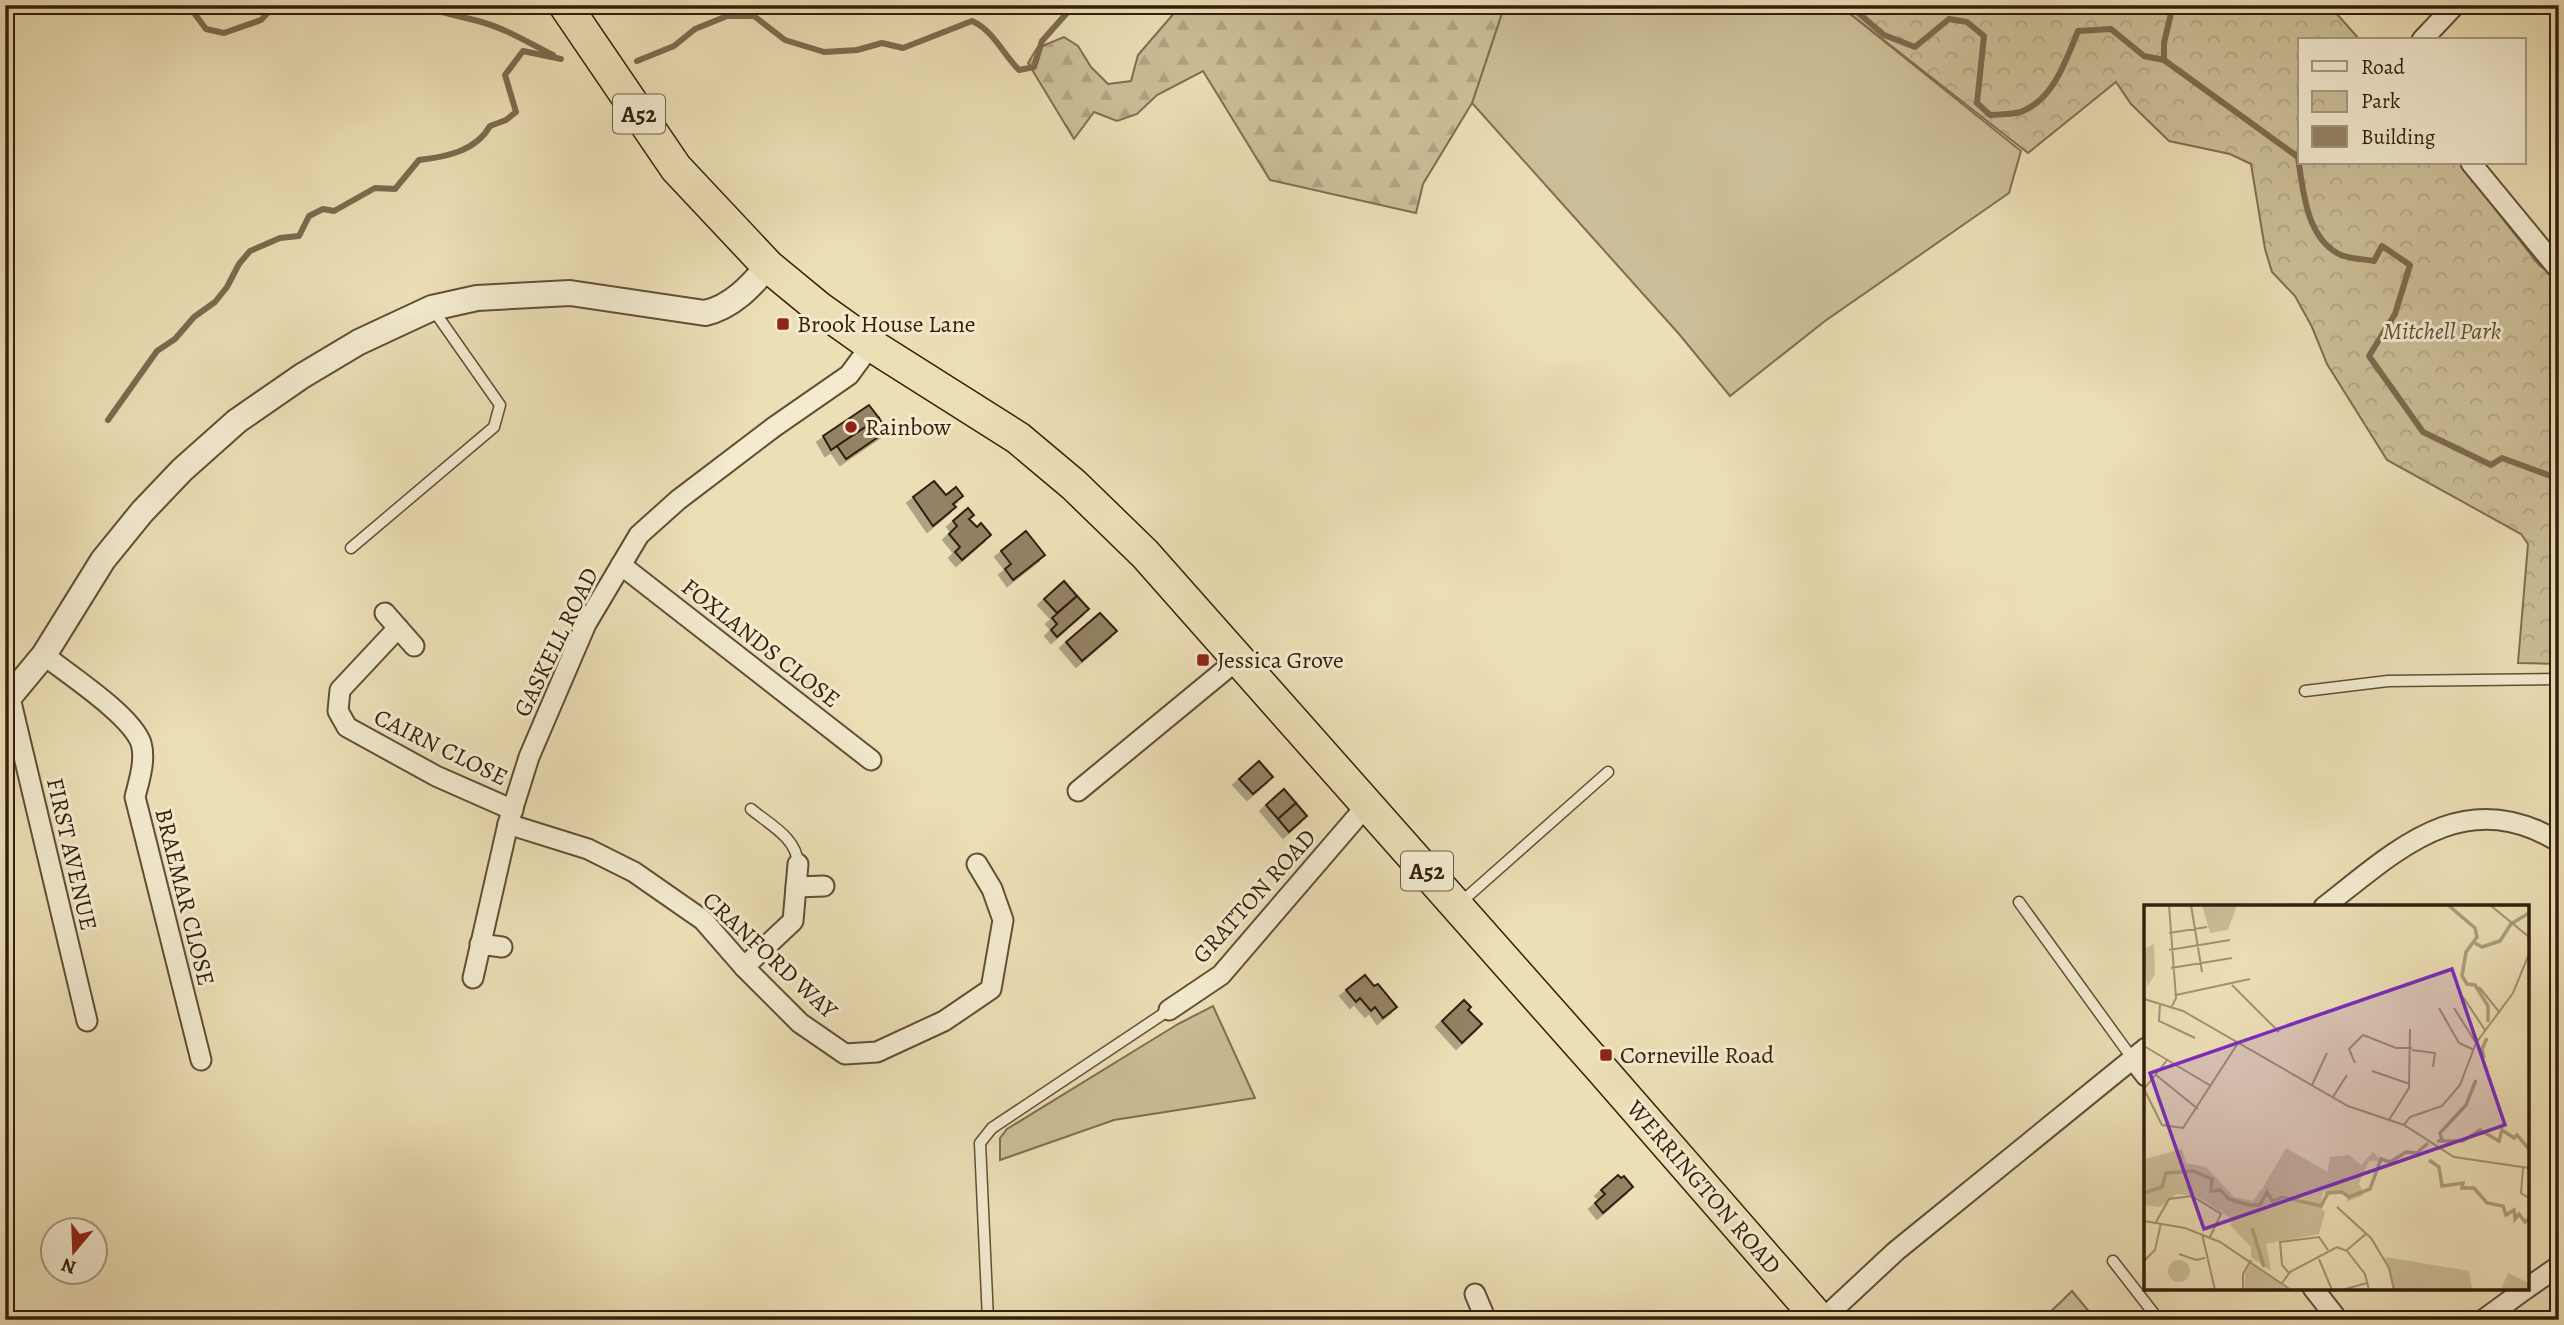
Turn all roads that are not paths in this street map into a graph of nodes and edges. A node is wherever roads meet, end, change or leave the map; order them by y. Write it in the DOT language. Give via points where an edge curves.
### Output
graph roads {
  1 [pos="565,5"];
  2 [pos="2455,5"];
  3 [pos="2424,38"];
  4 [pos="2472,164"];
  5 [pos="768,266"];
  6 [pos="2559,270"];
  7 [pos="432,309"];
  8 [pos="871,345"];
  9 [pos="351,548"];
  10 [pos="621,565"];
  11 [pos="414,646"];
  12 [pos="44,655"];
  13 [pos="1237,660"];
  14 [pos="2559,679"];
  15 [pos="2305,691"];
  16 [pos="8,700"];
  17 [pos="871,760"];
  18 [pos="1608,772"];
  19 [pos="1078,791"];
  20 [pos="1367,805"];
  21 [pos="751,809"];
  22 [pos="510,817"];
  23 [pos="2559,842"];
  24 [pos="798,864"];
  25 [pos="977,864"];
  26 [pos="824,886"];
  27 [pos="796,887"];
  28 [pos="2019,902"];
  29 [pos="1457,905"];
  30 [pos="2327,905"];
  31 [pos="480,944"];
  32 [pos="502,947"];
  33 [pos="744,967"];
  34 [pos="473,978"];
  35 [pos="1169,1010"];
  36 [pos="87,1021"];
  37 [pos="2139,1053"];
  38 [pos="201,1060"];
  39 [pos="2113,1261"];
  40 [pos="2559,1266"];
  41 [pos="2529,1286"];
  42 [pos="2315,1290"];
  43 [pos="2523,1290"];
  44 [pos="1475,1294"];
  45 [pos="988,1320"];
  46 [pos="1486,1320"];
  47 [pos="1821,1320"];
  48 [pos="2150,1320"];
  49 [pos="2338,1320"];
  50 [pos="2483,1320"];
  1 -- 5 [label="highway, A52" via="676,168"];
  2 -- 3 [label="street"];
  4 -- 6 [label="street"];
  5 -- 7 [label="street" via="733,301 705,313 570,293 477,299"];
  5 -- 8 [label="highway, A52"];
  7 -- 9 [label="lane" via="500,405 494,427"];
  7 -- 12 [label="street" via="359,342 302,376 237,421 182,470 103,560"];
  8 -- 10 [label="street, GASKELL ROAD" via="849,375 678,500 639,535"];
  8 -- 13 [label="highway, WERRINGTON ROAD / A52" via="1018,438 1074,485 1145,554"];
  10 -- 17 [label="street, FOXLANDS CLOSE"];
  10 -- 22 [label="street, GASKELL ROAD" via="586,624 528,757"];
  11 -- 22 [label="street, CAIRN CLOSE" via="391,620 340,690 338,711 347,727"];
  12 -- 16 [label="street"];
  12 -- 38 [label="street, BRAEMAR CLOSE" via="131,724 142,745 135,797"];
  13 -- 19 [label="street"];
  13 -- 20 [label="highway, WERRINGTON ROAD / A52"];
  14 -- 15 [label="lane" via="2388,681"];
  16 -- 36 [label="street, FIRST AVENUE"];
  18 -- 29 [label="lane"];
  20 -- 29 [label="highway, WERRINGTON ROAD / A52"];
  20 -- 35 [label="street, GRATTON ROAD" via="1220,975"];
  21 -- 24 [label="lane" via="792,842"];
  22 -- 31 [label="street, GASKELL ROAD"];
  22 -- 33 [label="street, CRANFORD WAY" via="634,872 703,920"];
  23 -- 30 [label="street" via="2534,829 2499,821 2448,824 2409,842"];
  24 -- 27 [label="street"];
  25 -- 33 [label="street, CRANFORD WAY" via="1003,920 991,989 944,1021 877,1052 845,1054 800,1023"];
  26 -- 27 [label="street"];
  27 -- 33 [label="street" via="793,921"];
  28 -- 37 [label="lane"];
  29 -- 47 [label="highway, WERRINGTON ROAD / A52"];
  31 -- 32 [label="street"];
  31 -- 34 [label="street, GASKELL ROAD"];
  35 -- 45 [label="lane" via="992,1128 979,1143"];
  37 -- 47 [label="street" via="1916,1234"];
  39 -- 48 [label="lane" via="2155,1315"];
  40 -- 41 [label="street"];
  42 -- 49 [label="street"];
  43 -- 50 [label="street"];
  44 -- 46 [label="street"];
}
